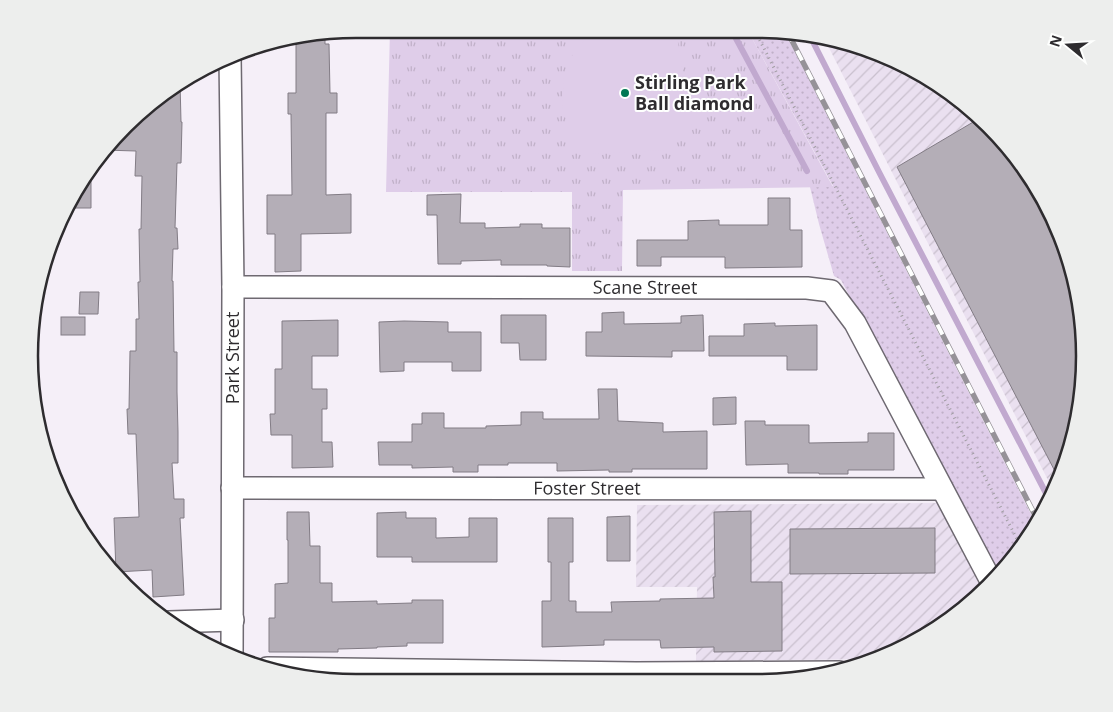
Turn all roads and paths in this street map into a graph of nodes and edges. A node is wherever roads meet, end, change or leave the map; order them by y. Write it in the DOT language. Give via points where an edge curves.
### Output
graph roads {
  1 [pos="759,38"];
  2 [pos="230,64"];
  3 [pos="233,288"];
  4 [pos="232,488"];
  5 [pos="942,489"];
  6 [pos="1018,539"];
  7 [pos="988,575"];
  8 [pos="233,620"];
  9 [pos="180,622"];
  10 [pos="232,649"];
  11 [pos="296,668"];
  12 [pos="797,672"];
  1 -- 6 [label="path"];
  2 -- 3 [label="street, Park Street"];
  3 -- 4 [label="street, Park Street"];
  3 -- 5 [label="street, Scane Street" via="807,288 831,291 855,323"];
  4 -- 5 [label="street, Foster Street"];
  4 -- 8 [label="street, Park Street"];
  5 -- 7 [label="street"];
  8 -- 9 [label="street"];
  8 -- 10 [label="street, Park Street"];
  11 -- 12 [label="street"];
}
